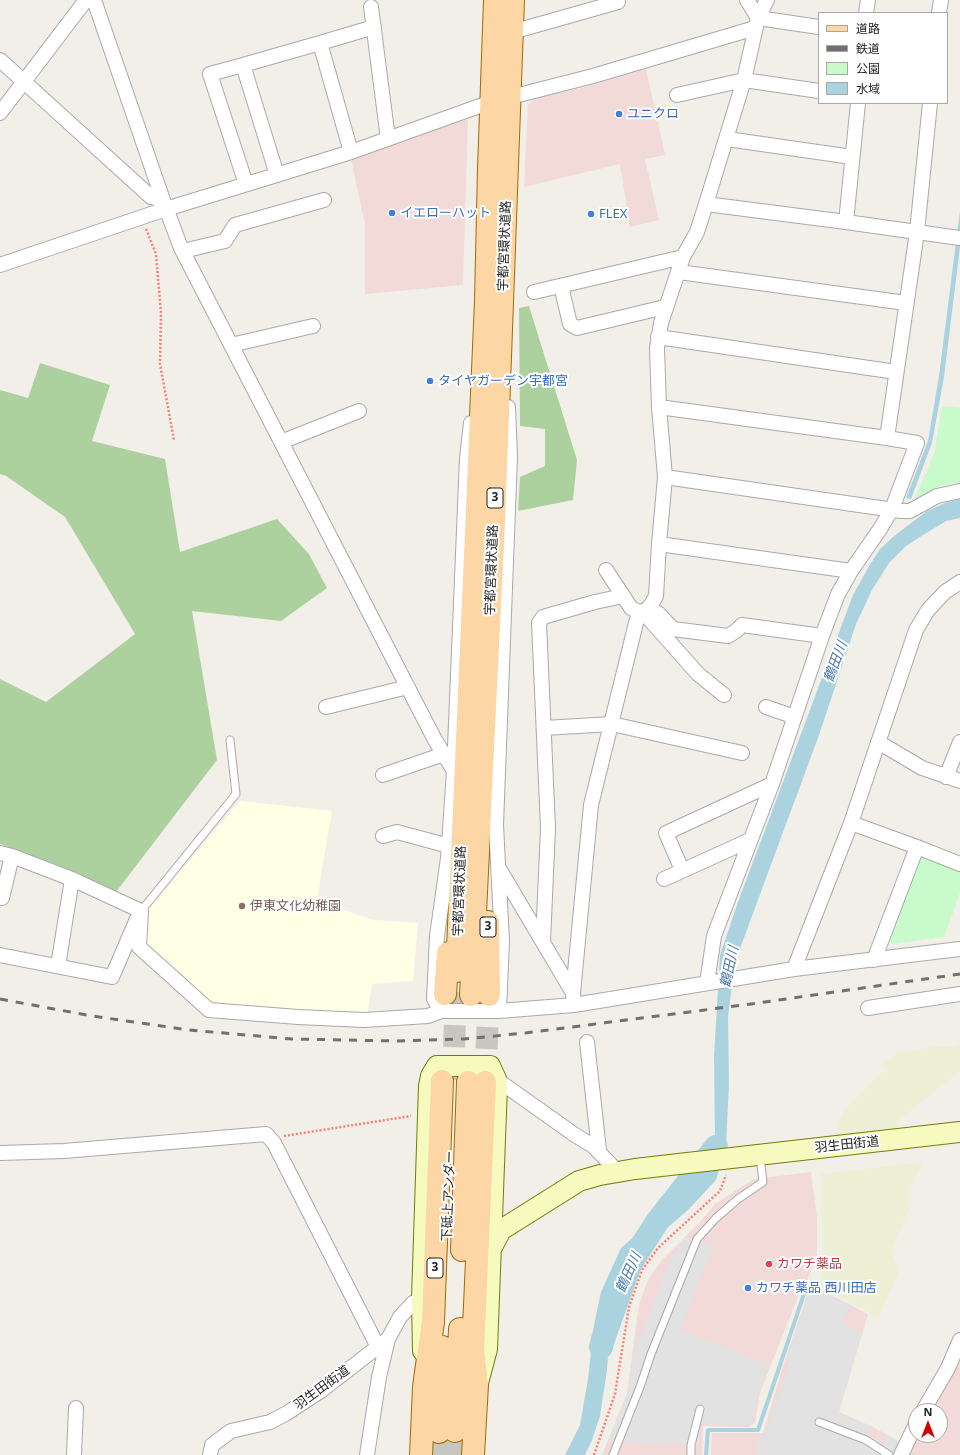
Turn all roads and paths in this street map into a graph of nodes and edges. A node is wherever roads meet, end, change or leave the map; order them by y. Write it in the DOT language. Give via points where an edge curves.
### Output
graph roads {
  1 [pos="86,0"];
  2 [pos="94,0"];
  3 [pos="495,0"];
  4 [pos="513,0"];
  5 [pos="747,0"];
  6 [pos="767,0"];
  7 [pos="868,0"];
  8 [pos="941,0"];
  9 [pos="618,2"];
  10 [pos="371,7"];
  11 [pos="866,12"];
  12 [pos="939,12"];
  13 [pos="757,23"];
  14 [pos="374,27"];
  15 [pos="818,27"];
  16 [pos="512,32"];
  17 [pos="320,43"];
  18 [pos="0,60"];
  19 [pos="243,65"];
  20 [pos="744,80"];
  21 [pos="24,81"];
  22 [pos="818,91"];
  23 [pos="677,95"];
  24 [pos="501,100"];
  25 [pos="858,104"];
  26 [pos="930,104"];
  27 [pos="0,113"];
  28 [pos="388,139"];
  29 [pos="727,139"];
  30 [pos="351,152"];
  31 [pos="852,157"];
  32 [pos="277,175"];
  33 [pos="246,184"];
  34 [pos="324,200"];
  35 [pos="164,204"];
  36 [pos="706,204"];
  37 [pos="142,217"];
  38 [pos="846,222"];
  39 [pos="917,232"];
  40 [pos="960,238"];
  41 [pos="183,251"];
  42 [pos="683,257"];
  43 [pos="0,265"];
  44 [pos="679,272"];
  45 [pos="560,286"];
  46 [pos="534,292"];
  47 [pos="494,301"];
  48 [pos="906,303"];
  49 [pos="665,307"];
  50 [pos="313,326"];
  51 [pos="658,337"];
  52 [pos="231,345"];
  53 [pos="896,372"];
  54 [pos="659,407"];
  55 [pos="359,411"];
  56 [pos="886,438"];
  57 [pos="174,440"];
  58 [pos="281,442"];
  59 [pos="665,477"];
  60 [pos="960,492"];
  61 [pos="892,508"];
  62 [pos="659,544"];
  63 [pos="606,570"];
  64 [pos="851,571"];
  65 [pos="960,582"];
  66 [pos="623,596"];
  67 [pos="643,612"];
  68 [pos="822,636"];
  69 [pos="408,687"];
  70 [pos="724,695"];
  71 [pos="326,707"];
  72 [pos="766,707"];
  73 [pos="795,717"];
  74 [pos="612,724"];
  75 [pos="544,728"];
  76 [pos="230,740"];
  77 [pos="878,742"];
  78 [pos="960,742"];
  79 [pos="742,753"];
  80 [pos="444,754"];
  81 [pos="454,771"];
  82 [pos="383,775"];
  83 [pos="946,777"];
  84 [pos="960,781"];
  85 [pos="772,784"];
  86 [pos="851,823"];
  87 [pos="383,836"];
  88 [pos="750,840"];
  89 [pos="918,847"];
  90 [pos="6,854"];
  91 [pos="463,856"];
  92 [pos="960,864"];
  93 [pos="498,867"];
  94 [pos="682,870"];
  95 [pos="72,879"];
  96 [pos="664,879"];
  97 [pos="0,897"];
  98 [pos="141,910"];
  99 [pos="543,942"];
  100 [pos="960,949"];
  101 [pos="0,955"];
  102 [pos="874,960"];
  103 [pos="58,966"];
  104 [pos="794,969"];
  105 [pos="710,982"];
  106 [pos="960,994"];
  107 [pos="467,999"];
  108 [pos="574,999"];
  109 [pos="868,1008"];
  110 [pos="587,1042"];
  111 [pos="469,1081"];
  112 [pos="411,1116"];
  113 [pos="959,1131"];
  114 [pos="270,1139"];
  115 [pos="599,1150"];
  116 [pos="0,1153"];
  117 [pos="760,1154"];
  118 [pos="733,1158"];
  119 [pos="618,1172"];
  120 [pos="491,1248"];
  121 [pos="422,1298"];
  122 [pos="960,1340"];
  123 [pos="383,1343"];
  124 [pos="477,1385"];
  125 [pos="424,1387"];
  126 [pos="928,1403"];
  127 [pos="76,1408"];
  128 [pos="700,1409"];
  129 [pos="819,1422"];
  130 [pos="447,1431"];
  131 [pos="908,1440"];
  132 [pos="74,1455"];
  133 [pos="210,1455"];
  134 [pos="367,1455"];
  135 [pos="422,1455"];
  136 [pos="474,1455"];
  137 [pos="594,1455"];
  138 [pos="613,1455"];
  139 [pos="691,1455"];
  140 [pos="889,1455"];
  141 [pos="900,1455"];
  1 -- 21 [label="street"];
  2 -- 35 [label="street"];
  3 -- 24 [label="main road, 宇都宮環状道路 / 3"];
  4 -- 16 [label="main road, 宇都宮環状道路 / 3"];
  5 -- 13 [label="street"];
  6 -- 13 [label="street"];
  7 -- 11 [label="street"];
  8 -- 12 [label="street"];
  9 -- 16 [label="street"];
  10 -- 14 [label="street"];
  13 -- 15 [label="street"];
  13 -- 20 [label="street"];
  13 -- 24 [label="street" via="593,76"];
  14 -- 17 [label="street"];
  14 -- 28 [label="street"];
  16 -- 24 [label="main road, 宇都宮環状道路 / 3"];
  17 -- 19 [label="street"];
  17 -- 30 [label="street"];
  18 -- 21 [label="street"];
  19 -- 32 [label="street"];
  19 -- 33 [label="street" via="210,74"];
  20 -- 22 [label="street"];
  20 -- 23 [label="street"];
  20 -- 29 [label="street"];
  21 -- 27 [label="street"];
  21 -- 35 [label="street" via="151,197"];
  24 -- 28 [label="street"];
  24 -- 47 [label="main road, 宇都宮環状道路 / 3"];
  25 -- 31 [label="street"];
  26 -- 39 [label="street"];
  28 -- 30 [label="street"];
  29 -- 31 [label="street"];
  29 -- 36 [label="street"];
  30 -- 32 [label="street"];
  31 -- 38 [label="street"];
  32 -- 33 [label="street"];
  33 -- 35 [label="street"];
  34 -- 41 [label="street" via="235,225 225,241"];
  35 -- 37 [label="street"];
  35 -- 41 [label="street"];
  36 -- 38 [label="street"];
  36 -- 42 [label="street"];
  37 -- 43 [label="street"];
  37 -- 57 [label="path" via="156,254 161,313 160,364"];
  38 -- 39 [label="street"];
  39 -- 40 [label="street"];
  39 -- 48 [label="street"];
  41 -- 52 [label="street"];
  42 -- 44 [label="street"];
  42 -- 45 [label="street"];
  44 -- 48 [label="street"];
  44 -- 49 [label="street"];
  45 -- 46 [label="street"];
  45 -- 49 [label="street" via="570,324 577,328"];
  47 -- 81 [label="street" via="467,458"];
  47 -- 91 [label="main road, 宇都宮環状道路 / 3" via="486,707"];
  47 -- 93 [label="street" via="510,456 496,825"];
  48 -- 53 [label="street"];
  49 -- 51 [label="street"];
  50 -- 52 [label="street"];
  51 -- 53 [label="street"];
  51 -- 54 [label="street"];
  52 -- 58 [label="street"];
  53 -- 56 [label="street"];
  54 -- 56 [label="street"];
  54 -- 59 [label="street"];
  55 -- 58 [label="street"];
  56 -- 61 [label="street" via="917,443"];
  58 -- 69 [label="street"];
  59 -- 61 [label="street"];
  59 -- 62 [label="street"];
  60 -- 61 [label="street" via="937,496 910,511"];
  61 -- 64 [label="street"];
  62 -- 64 [label="street"];
  62 -- 67 [label="street" via="656,596"];
  63 -- 66 [label="street"];
  64 -- 68 [label="street" via="838,594"];
  65 -- 77 [label="street" via="936,601 916,630"];
  66 -- 67 [label="street" via="631,608"];
  66 -- 75 [label="street" via="543,617 539,623"];
  67 -- 68 [label="street" via="658,613 673,629 728,636 742,625"];
  67 -- 70 [label="street" via="698,674"];
  67 -- 74 [label="street" via="637,619"];
  68 -- 73 [label="street"];
  69 -- 71 [label="street"];
  69 -- 80 [label="street"];
  72 -- 73 [label="street"];
  73 -- 85 [label="street"];
  74 -- 75 [label="street"];
  74 -- 79 [label="street"];
  74 -- 108 [label="street" via="592,805"];
  75 -- 99 [label="street" via="548,828"];
  76 -- 98 [label="lane" via="236,794"];
  77 -- 83 [label="street" via="922,768"];
  77 -- 86 [label="street"];
  78 -- 83 [label="street"];
  80 -- 81 [label="street"];
  80 -- 82 [label="street"];
  81 -- 91 [label="street"];
  83 -- 84 [label="street"];
  85 -- 88 [label="street"];
  85 -- 94 [label="street" via="666,833"];
  86 -- 89 [label="street"];
  86 -- 104 [label="street"];
  87 -- 91 [label="street" via="397,832"];
  88 -- 94 [label="street"];
  88 -- 105 [label="street" via="714,936"];
  89 -- 92 [label="street"];
  89 -- 102 [label="street"];
  90 -- 95 [label="street"];
  90 -- 97 [label="street" via="2,898"];
  91 -- 107 [label="main road, 宇都宮環状道路 / 3"];
  91 -- 107 [label="main road, 3" via="488,901"];
  93 -- 99 [label="street"];
  93 -- 107 [label="street" via="502,941"];
  94 -- 96 [label="street"];
  95 -- 98 [label="street"];
  95 -- 103 [label="street"];
  98 -- 103 [label="street" via="112,977"];
  98 -- 107 [label="street" via="139,947 209,1010 364,1020 428,1016"];
  99 -- 108 [label="street"];
  100 -- 102 [label="street"];
  101 -- 103 [label="street"];
  102 -- 104 [label="street"];
  104 -- 105 [label="street"];
  105 -- 108 [label="street"];
  106 -- 109 [label="street"];
  107 -- 108 [label="street"];
  110 -- 115 [label="street"];
  111 -- 115 [label="street"];
  111 -- 120 [label="main road" via="497,1086"];
  111 -- 121 [label="main road" via="490,1066 437,1066 431,1076"];
  111 -- 124 [label="main road" via="473,1350"];
  111 -- 125 [label="main road, 3"];
  111 -- 130 [label="main road, 下砥上アンダー / 3"];
  112 -- 114 [label="path"];
  113 -- 117 [label="main road, 羽生田街道"];
  114 -- 116 [label="street" via="266,1134 64,1151"];
  114 -- 123 [label="street"];
  115 -- 119 [label="street"];
  117 -- 118 [label="main road, 羽生田街道"];
  117 -- 138 [label="lane" via="763,1182 738,1199 697,1239"];
  118 -- 119 [label="main road, 羽生田街道"];
  118 -- 137 [label="path" via="720,1191 658,1248 642,1270 628,1307 615,1394"];
  119 -- 120 [label="main road" via="579,1181 502,1230"];
  120 -- 124 [label="main road" via="488,1349"];
  121 -- 123 [label="street, 羽生田街道" via="413,1303 400,1317"];
  121 -- 125 [label="main road"];
  122 -- 126 [label="street" via="948,1368"];
  123 -- 133 [label="street, 羽生田街道" via="322,1390 287,1413 270,1422 230,1431 212,1445"];
  123 -- 134 [label="street"];
  124 -- 136 [label="main road"];
  125 -- 135 [label="main road, 3"];
  127 -- 132 [label="street"];
  128 -- 139 [label="lane" via="691,1444"];
  129 -- 140 [label="lane" via="866,1440"];
  131 -- 141 [label="street"];
}
